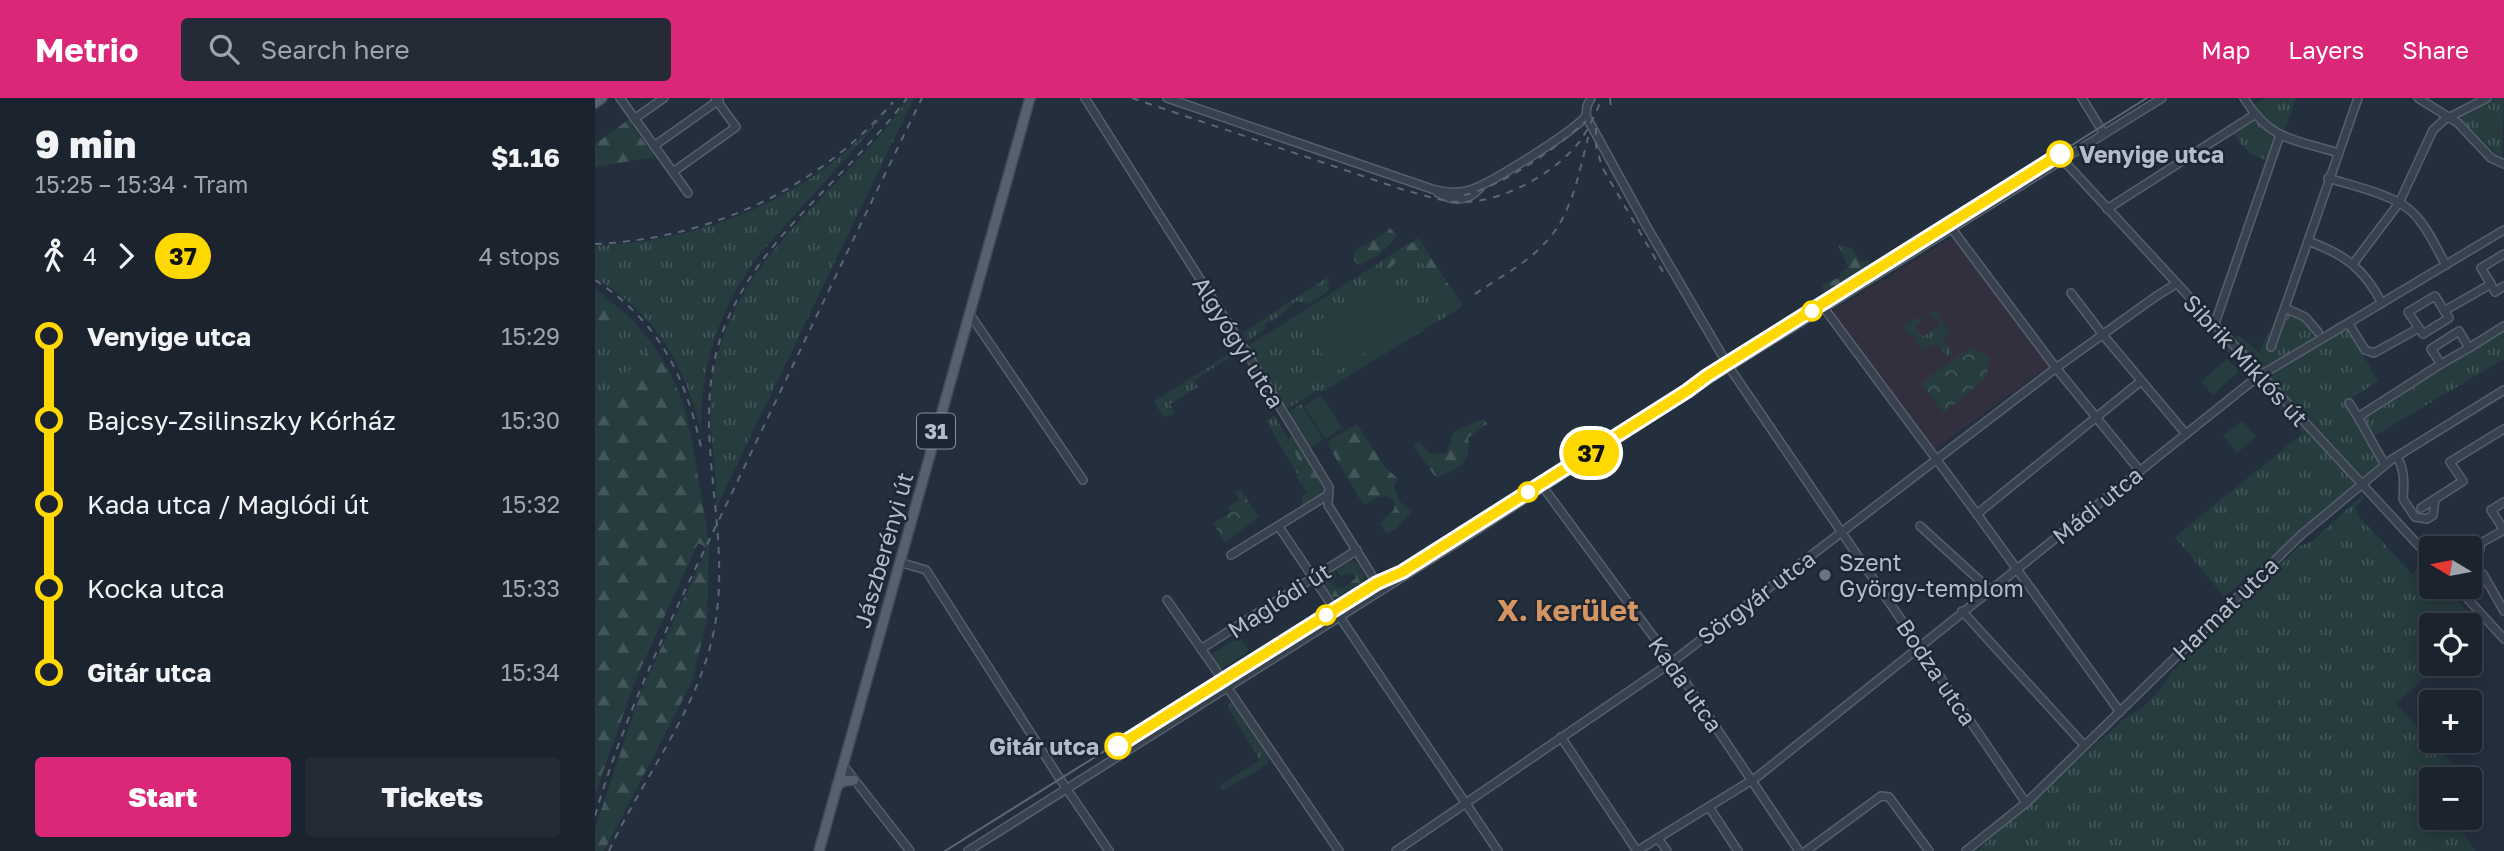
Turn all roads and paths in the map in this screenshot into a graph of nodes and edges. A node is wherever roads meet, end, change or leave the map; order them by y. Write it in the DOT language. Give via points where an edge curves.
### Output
graph roads {
  1 [pos="602,98"];
  2 [pos="620,98"];
  3 [pos="664,98"];
  4 [pos="1030,98"];
  5 [pos="1085,98"];
  6 [pos="1167,98"];
  7 [pos="1591,98"];
  8 [pos="2082,98"];
  9 [pos="2162,98"];
  10 [pos="2244,98"];
  11 [pos="2358,98"];
  12 [pos="2419,98"];
  13 [pos="2487,98"];
  14 [pos="718,99"];
  15 [pos="595,103"];
  16 [pos="2254,115"];
  17 [pos="1585,116"];
  18 [pos="634,118"];
  19 [pos="2450,119"];
  20 [pos="2104,134"];
  21 [pos="2280,135"];
  22 [pos="654,146"];
  23 [pos="2339,153"];
  24 [pos="2063,160"];
  25 [pos="2504,163"];
  26 [pos="673,172"];
  27 [pos="2328,178"];
  28 [pos="688,193"];
  29 [pos="2399,203"];
  30 [pos="2106,209"];
  31 [pos="1952,229"];
  32 [pos="2504,230"];
  33 [pos="2308,241"];
  34 [pos="2504,254"];
  35 [pos="2353,264"];
  36 [pos="2446,265"];
  37 [pos="2176,284"];
  38 [pos="2491,284"];
  39 [pos="2504,286"];
  40 [pos="2071,293"];
  41 [pos="2382,303"];
  42 [pos="1824,308"];
  43 [pos="2285,308"];
  44 [pos="2444,311"];
  45 [pos="969,313"];
  46 [pos="2349,324"];
  47 [pos="2214,326"];
  48 [pos="2504,326"];
  49 [pos="2419,328"];
  50 [pos="2318,332"];
  51 [pos="2103,335"];
  52 [pos="2271,347"];
  53 [pos="2469,348"];
  54 [pos="2441,365"];
  55 [pos="1729,367"];
  56 [pos="2056,368"];
  57 [pos="2261,375"];
  58 [pos="2141,381"];
  59 [pos="2504,390"];
  60 [pos="2349,403"];
  61 [pos="2097,416"];
  62 [pos="2358,417"];
  63 [pos="2504,429"];
  64 [pos="2186,434"];
  65 [pos="1936,458"];
  66 [pos="2399,459"];
  67 [pos="2385,465"];
  68 [pos="2140,471"];
  69 [pos="1083,480"];
  70 [pos="2361,485"];
  71 [pos="1543,487"];
  72 [pos="1328,495"];
  73 [pos="2435,499"];
  74 [pos="2504,502"];
  75 [pos="2421,508"];
  76 [pos="1977,514"];
  77 [pos="1920,526"];
  78 [pos="1279,527"];
  79 [pos="1842,533"];
  80 [pos="2482,542"];
  81 [pos="2419,546"];
  82 [pos="1357,550"];
  83 [pos="1231,555"];
  84 [pos="899,562"];
  85 [pos="2017,570"];
  86 [pos="2482,574"];
  87 [pos="1313,578"];
  88 [pos="1989,589"];
  89 [pos="1381,590"];
  90 [pos="2468,599"];
  91 [pos="1167,600"];
  92 [pos="1962,611"];
  93 [pos="2504,611"];
  94 [pos="1338,617"];
  95 [pos="2504,639"];
  96 [pos="1919,646"];
  97 [pos="1201,649"];
  98 [pos="1672,662"];
  99 [pos="1218,673"];
  100 [pos="1227,687"];
  101 [pos="2120,712"];
  102 [pos="1561,737"];
  103 [pos="2084,745"];
  104 [pos="843,765"];
  105 [pos="854,780"];
  106 [pos="1752,780"];
  107 [pos="837,785"];
  108 [pos="1066,789"];
  109 [pos="1466,802"];
  110 [pos="2026,803"];
  111 [pos="1709,807"];
  112 [pos="1658,838"];
  113 [pos="819,851"];
  114 [pos="910,851"];
  115 [pos="968,851"];
  116 [pos="1109,851"];
  117 [pos="1339,851"];
  118 [pos="1396,851"];
  119 [pos="1498,851"];
  120 [pos="1637,851"];
  121 [pos="1667,851"];
  122 [pos="1738,851"];
  123 [pos="1799,851"];
  124 [pos="1805,851"];
  125 [pos="1929,851"];
  126 [pos="1966,851"];
  1 -- 15 [label="main road"];
  2 -- 18 [label="street"];
  3 -- 18 [label="street"];
  4 -- 45 [label="main road, Jászberényi út / 31"];
  5 -- 72 [label="street, Algyógyi utca" via="1254,363 1329,487"];
  6 -- 17 [label="street" via="1462,200"];
  7 -- 17 [label="street"];
  8 -- 20 [label="street"];
  9 -- 20 [label="street, Maglódi út"];
  10 -- 16 [label="street"];
  11 -- 23 [label="street"];
  12 -- 19 [label="street"];
  13 -- 19 [label="street"];
  14 -- 22 [label="street"];
  14 -- 26 [label="street" via="736,127"];
  16 -- 21 [label="street"];
  16 -- 30 [label="street"];
  17 -- 55 [label="street, Bodza utca"];
  18 -- 22 [label="street"];
  19 -- 25 [label="street" via="2494,160"];
  19 -- 29 [label="street" via="2433,130"];
  20 -- 24 [label="street, Maglódi út"];
  21 -- 23 [label="street"];
  21 -- 47 [label="street"];
  22 -- 26 [label="street"];
  23 -- 27 [label="street"];
  24 -- 30 [label="street, Sibrik Miklós út"];
  24 -- 31 [label="street, Maglódi út"];
  26 -- 28 [label="street"];
  27 -- 29 [label="street"];
  27 -- 33 [label="street"];
  29 -- 35 [label="street"];
  29 -- 36 [label="street" via="2417,217"];
  30 -- 37 [label="street, Sibrik Miklós út"];
  31 -- 42 [label="street, Maglódi út"];
  31 -- 56 [label="street"];
  32 -- 36 [label="street, Mádi utca"];
  33 -- 35 [label="street"];
  33 -- 43 [label="street"];
  34 -- 38 [label="street" via="2481,268"];
  35 -- 41 [label="street"];
  36 -- 41 [label="street, Mádi utca"];
  37 -- 47 [label="street, Sibrik Miklós út"];
  37 -- 51 [label="street, Sörgyár utca"];
  38 -- 39 [label="street" via="2495,292"];
  38 -- 44 [label="street"];
  40 -- 51 [label="street"];
  41 -- 46 [label="street, Mádi utca"];
  42 -- 55 [label="street, Maglódi út"];
  42 -- 65 [label="street"];
  43 -- 50 [label="street" via="2305,317"];
  43 -- 52 [label="street"];
  44 -- 49 [label="street" via="2449,318 2423,334"];
  44 -- 49 [label="street" via="2435,296 2408,312"];
  45 -- 69 [label="street"];
  45 -- 84 [label="main road, Jászberényi út / 31"];
  46 -- 49 [label="street" via="2371,353"];
  46 -- 57 [label="street, Mádi utca"];
  47 -- 57 [label="street, Sibrik Miklós út"];
  48 -- 53 [label="street"];
  51 -- 56 [label="street, Sörgyár utca"];
  51 -- 58 [label="street"];
  53 -- 54 [label="street"];
  53 -- 54 [label="street" via="2459,331 2431,349"];
  54 -- 62 [label="street"];
  55 -- 71 [label="street, Maglódi út"];
  55 -- 79 [label="street, Bodza utca"];
  56 -- 61 [label="street"];
  56 -- 65 [label="street, Sörgyár utca"];
  57 -- 64 [label="street, Mádi utca"];
  57 -- 70 [label="street, Sibrik Miklós út"];
  58 -- 61 [label="street"];
  58 -- 64 [label="street"];
  59 -- 67 [label="street, Harmat utca"];
  60 -- 62 [label="street"];
  61 -- 68 [label="street"];
  61 -- 76 [label="street"];
  62 -- 67 [label="street"];
  63 -- 73 [label="street" via="2449,462 2463,481"];
  64 -- 68 [label="street, Mádi utca"];
  65 -- 76 [label="street"];
  65 -- 79 [label="street, Sörgyár utca"];
  66 -- 73 [label="street" via="2403,499 2415,517 2433,515"];
  67 -- 70 [label="street, Harmat utca"];
  68 -- 85 [label="street, Mádi utca"];
  70 -- 81 [label="street, Sibrik Miklós út"];
  70 -- 101 [label="street, Harmat utca" via="2262,572"];
  71 -- 89 [label="street, Maglódi út"];
  71 -- 98 [label="street, Kada utca"];
  72 -- 78 [label="street"];
  72 -- 82 [label="street, Algyógyi utca" via="1328,506"];
  73 -- 75 [label="street"];
  74 -- 80 [label="street" via="2491,510 2504,530"];
  76 -- 85 [label="street"];
  77 -- 88 [label="street"];
  78 -- 83 [label="street"];
  78 -- 87 [label="street"];
  79 -- 96 [label="street, Bodza utca"];
  79 -- 98 [label="street, Sörgyár utca"];
  82 -- 87 [label="street, Maglódi út"];
  82 -- 89 [label="street, Algyógyi utca"];
  84 -- 104 [label="main road, Jászberényi út / 31"];
  84 -- 108 [label="street" via="926,570"];
  85 -- 88 [label="street, Mádi utca"];
  85 -- 101 [label="street"];
  86 -- 93 [label="street"];
  87 -- 94 [label="street"];
  87 -- 97 [label="street, Maglódi út"];
  88 -- 92 [label="street, Mádi utca"];
  89 -- 94 [label="street, Maglódi út"];
  90 -- 95 [label="street"];
  91 -- 97 [label="street"];
  92 -- 96 [label="street, Mádi utca"];
  92 -- 103 [label="street"];
  94 -- 100 [label="street, Maglódi út"];
  94 -- 109 [label="street"];
  96 -- 106 [label="street, Mádi utca"];
  96 -- 110 [label="street, Bodza utca"];
  97 -- 99 [label="street"];
  98 -- 102 [label="street, Sörgyár utca"];
  98 -- 106 [label="street, Kada utca"];
  100 -- 108 [label="street, Maglódi út"];
  100 -- 117 [label="street"];
  101 -- 103 [label="street, Harmat utca"];
  102 -- 109 [label="street, Sörgyár utca"];
  102 -- 120 [label="street"];
  103 -- 110 [label="street, Harmat utca"];
  104 -- 105 [label="street"];
  104 -- 107 [label="main road, Jászberényi út / 31"];
  105 -- 107 [label="main road"];
  105 -- 114 [label="street"];
  106 -- 111 [label="street, Mádi utca"];
  106 -- 123 [label="street, Kada utca"];
  107 -- 113 [label="main road, Jászberényi út / 31"];
  108 -- 115 [label="street, Maglódi út"];
  108 -- 116 [label="street"];
  109 -- 118 [label="street, Sörgyár utca"];
  109 -- 119 [label="street"];
  110 -- 126 [label="street, Harmat utca"];
  111 -- 112 [label="street, Mádi utca"];
  111 -- 122 [label="street"];
  112 -- 120 [label="street, Mádi utca"];
  112 -- 121 [label="street"];
  124 -- 125 [label="street" via="1877,797 1889,797"];
}
